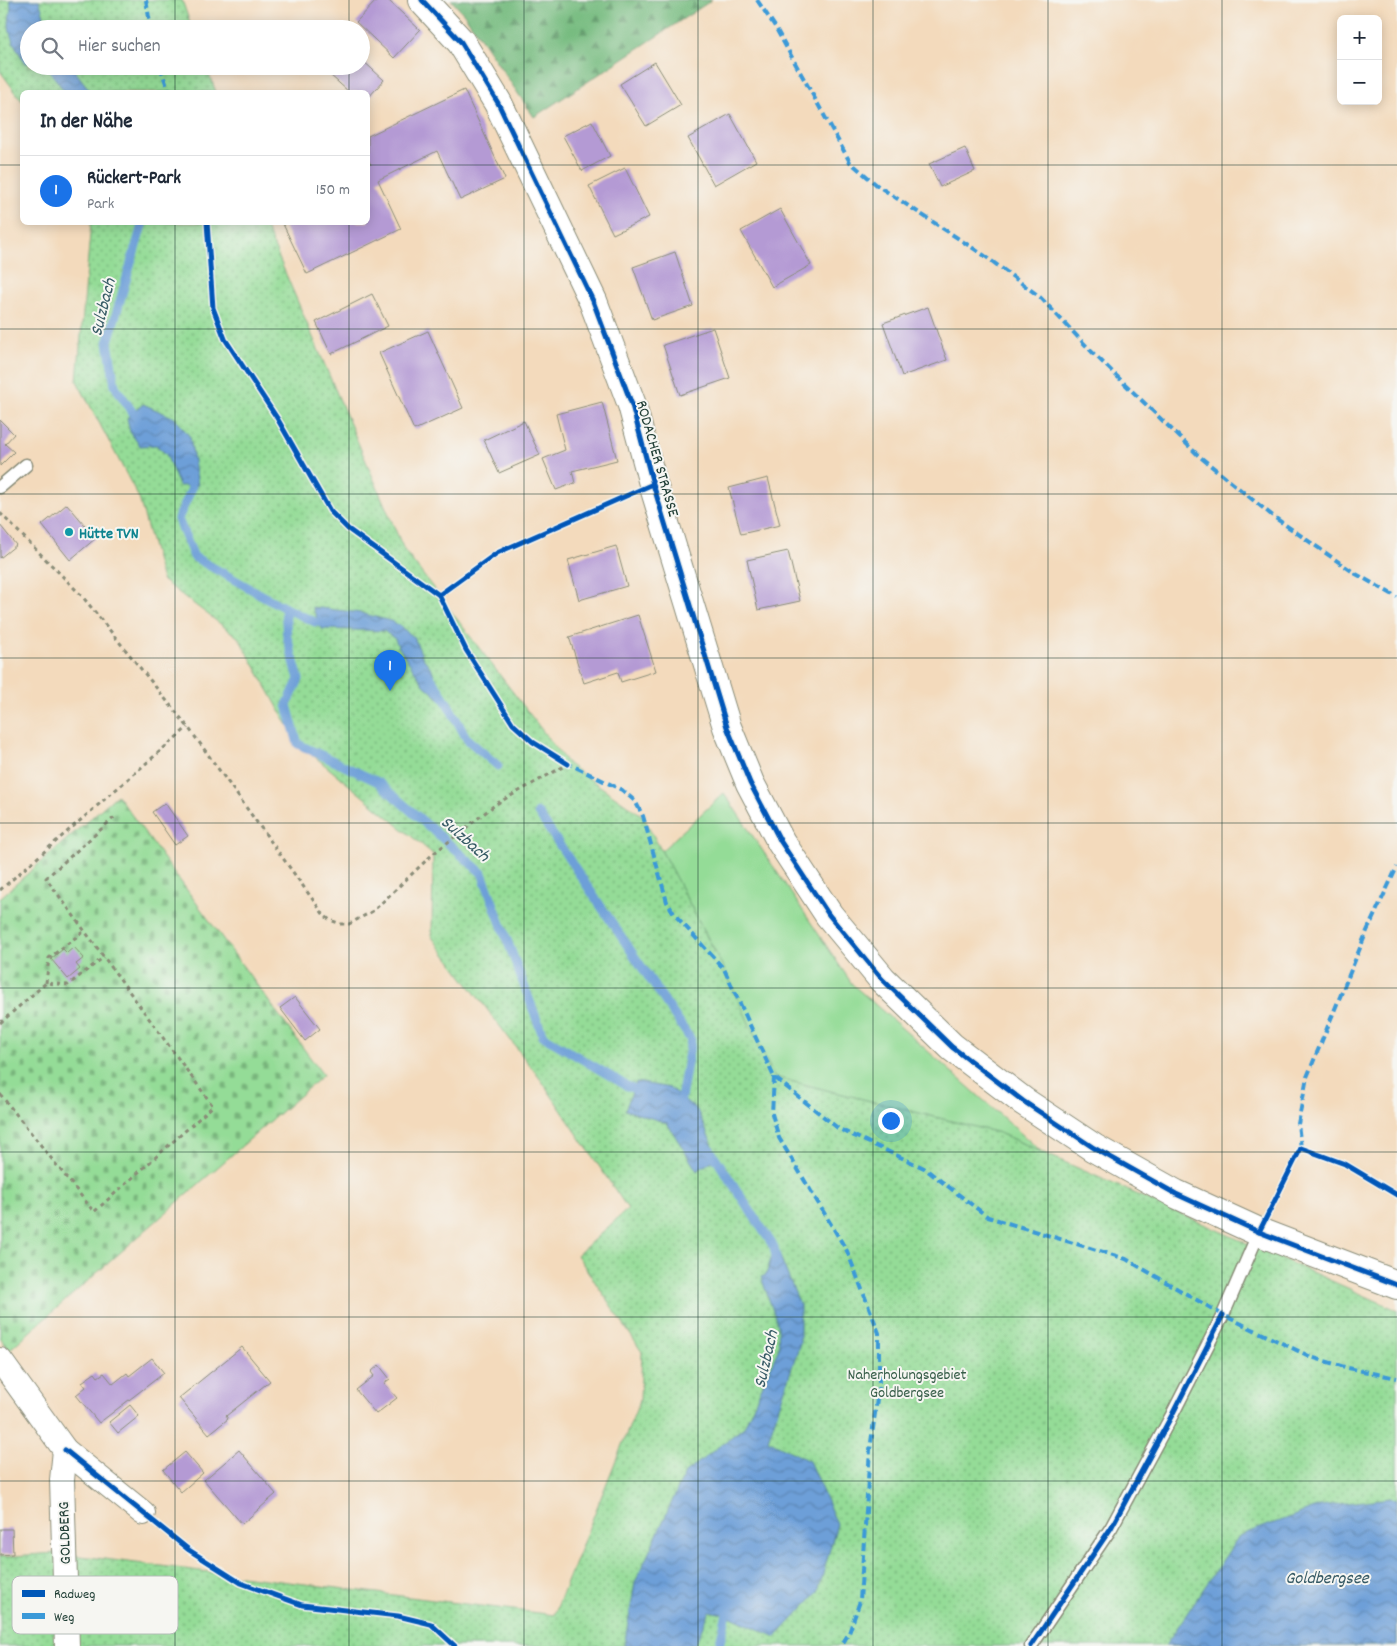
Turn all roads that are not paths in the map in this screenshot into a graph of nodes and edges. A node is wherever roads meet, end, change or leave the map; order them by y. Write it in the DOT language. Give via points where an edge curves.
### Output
graph roads {
  1 [pos="422,0"];
  2 [pos="26,465"];
  3 [pos="0,487"];
  4 [pos="1259,1232"];
  5 [pos="1397,1285"];
  6 [pos="0,1360"];
  7 [pos="65,1450"];
  8 [pos="143,1513"];
  9 [pos="64,1576"];
  10 [pos="1032,1646"];
  1 -- 4 [label="street, RODACHER STRASSE" via="461,42 498,103 593,301 632,405 727,727 750,783 781,842 829,915 882,979 952,1046 1023,1101 1094,1148 1176,1194"];
  2 -- 3 [label="lane"];
  4 -- 5 [label="street, RODACHER STRASSE"];
  4 -- 10 [label="lane" via="1223,1315 1111,1528"];
  6 -- 7 [label="street"];
  7 -- 8 [label="street"];
  7 -- 9 [label="street, GOLDBERG" via="62,1480"];
}
